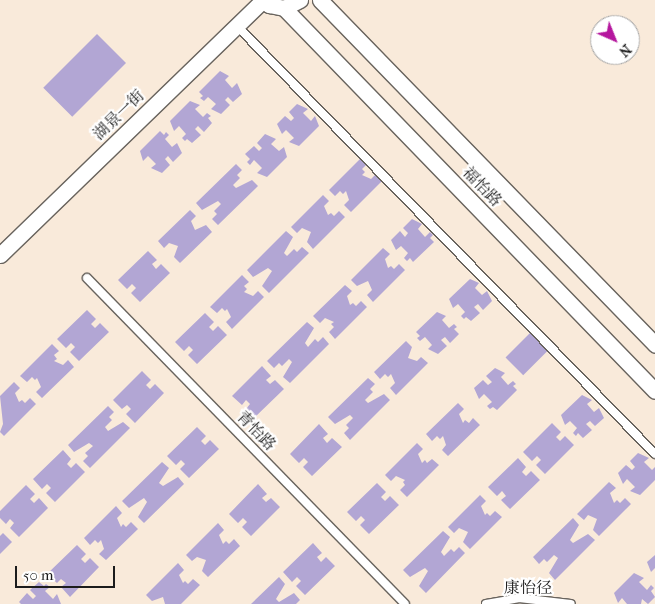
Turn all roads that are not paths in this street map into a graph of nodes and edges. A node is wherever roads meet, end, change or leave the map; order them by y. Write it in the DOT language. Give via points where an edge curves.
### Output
graph roads {
  1 [pos="262,0"];
  2 [pos="300,0"];
  3 [pos="320,0"];
  4 [pos="284,8"];
  5 [pos="237,26"];
  6 [pos="0,255"];
  7 [pos="87,278"];
  8 [pos="655,345"];
  9 [pos="655,391"];
  10 [pos="655,454"];
  11 [pos="405,604"];
  12 [pos="486,604"];
  13 [pos="571,604"];
  1 -- 4 [label="street"];
  1 -- 5 [label="street, 湖景一街"];
  2 -- 4 [label="street"];
  3 -- 8 [label="street, 福怡路"];
  4 -- 9 [label="street, 福怡路"];
  5 -- 6 [label="street, 湖景一街"];
  5 -- 10 [label="lane"];
  7 -- 11 [label="lane, 青怡路"];
  12 -- 13 [label="lane, 康怡径" via="520,598"];
}
